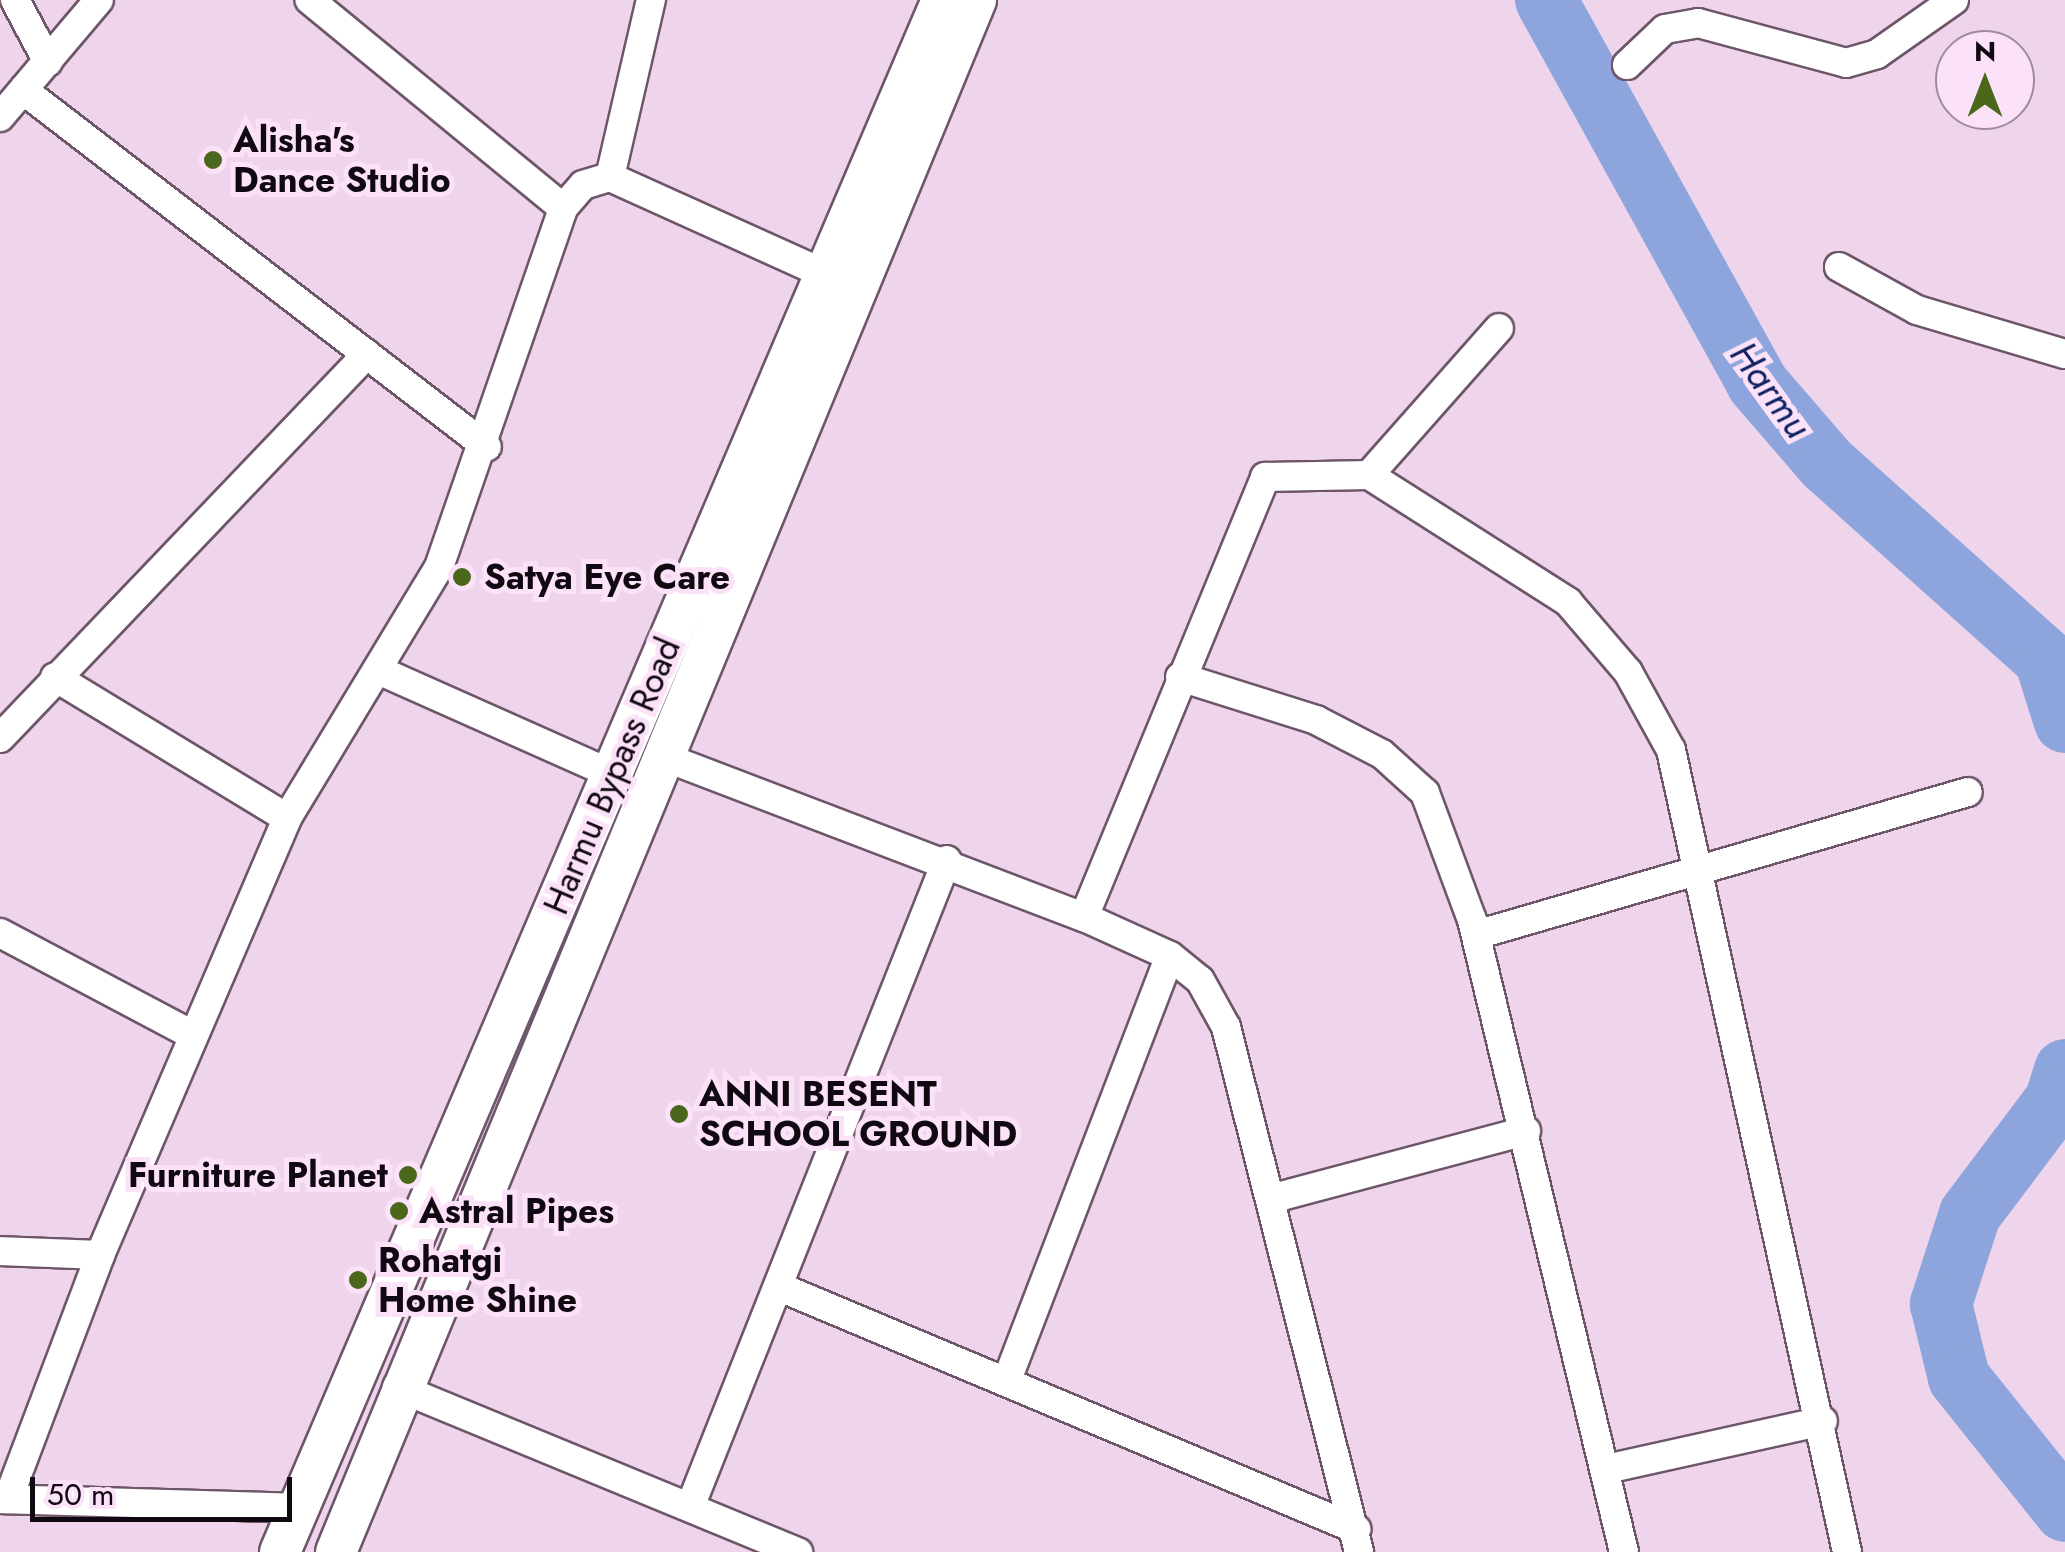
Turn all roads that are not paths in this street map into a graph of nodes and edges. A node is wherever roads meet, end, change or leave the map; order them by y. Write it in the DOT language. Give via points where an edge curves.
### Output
graph roads {
  1 [pos="15,0"];
  2 [pos="99,0"];
  3 [pos="310,0"];
  4 [pos="651,0"];
  5 [pos="942,0"];
  6 [pos="976,0"];
  7 [pos="1954,0"];
  8 [pos="48,62"];
  9 [pos="1627,66"];
  10 [pos="23,90"];
  11 [pos="0,117"];
  12 [pos="610,178"];
  13 [pos="563,208"];
  14 [pos="1838,268"];
  15 [pos="824,274"];
  16 [pos="1500,328"];
  17 [pos="367,354"];
  18 [pos="2065,354"];
  19 [pos="487,447"];
  20 [pos="1369,475"];
  21 [pos="378,670"];
  22 [pos="55,677"];
  23 [pos="1180,677"];
  24 [pos="0,738"];
  25 [pos="659,755"];
  26 [pos="612,774"];
  27 [pos="1968,792"];
  28 [pos="287,818"];
  29 [pos="947,860"];
  30 [pos="1698,870"];
  31 [pos="1084,917"];
  32 [pos="0,933"];
  33 [pos="1476,935"];
  34 [pos="1170,956"];
  35 [pos="193,1035"];
  36 [pos="1526,1131"];
  37 [pos="1270,1199"];
  38 [pos="0,1250"];
  39 [pos="100,1255"];
  40 [pos="782,1288"];
  41 [pos="1007,1380"];
  42 [pos="397,1387"];
  43 [pos="1823,1420"];
  44 [pos="1611,1468"];
  45 [pos="4,1499"];
  46 [pos="298,1508"];
  47 [pos="690,1508"];
  48 [pos="1358,1540"];
  49 [pos="280,1552"];
  50 [pos="336,1552"];
  51 [pos="798,1552"];
  52 [pos="1624,1552"];
  53 [pos="1848,1552"];
  1 -- 8 [label="street"];
  2 -- 8 [label="street"];
  3 -- 13 [label="street"];
  4 -- 12 [label="street"];
  5 -- 15 [label="main road, Harmu Bypass Road"];
  6 -- 25 [label="main road, Harmu Bypass Road" via="798,446"];
  7 -- 9 [label="street" via="1877,54 1846,63 1698,23 1665,29"];
  8 -- 10 [label="street"];
  10 -- 11 [label="street"];
  10 -- 17 [label="street"];
  12 -- 13 [label="street" via="583,185"];
  12 -- 15 [label="street"];
  13 -- 19 [label="street"];
  14 -- 18 [label="street" via="1917,310"];
  15 -- 26 [label="main road, Harmu Bypass Road"];
  16 -- 20 [label="street"];
  17 -- 19 [label="street"];
  17 -- 22 [label="street"];
  19 -- 21 [label="street" via="439,567"];
  20 -- 23 [label="street" via="1265,477"];
  20 -- 30 [label="street" via="1568,602 1628,672 1671,750"];
  21 -- 26 [label="street"];
  21 -- 28 [label="street"];
  22 -- 24 [label="street"];
  22 -- 28 [label="street"];
  23 -- 31 [label="street"];
  23 -- 33 [label="street" via="1316,720 1382,754 1424,793"];
  25 -- 29 [label="street"];
  25 -- 42 [label="main road, Harmu Bypass Road"];
  26 -- 46 [label="main road, Harmu Bypass Road"];
  27 -- 30 [label="street"];
  28 -- 35 [label="street"];
  29 -- 31 [label="street"];
  29 -- 40 [label="street"];
  30 -- 33 [label="street"];
  30 -- 43 [label="street"];
  31 -- 34 [label="street"];
  32 -- 35 [label="street"];
  33 -- 36 [label="street"];
  34 -- 37 [label="street" via="1200,980 1226,1027"];
  34 -- 41 [label="street"];
  35 -- 39 [label="street"];
  36 -- 37 [label="street"];
  36 -- 44 [label="street"];
  37 -- 48 [label="street"];
  38 -- 39 [label="street"];
  39 -- 45 [label="street"];
  40 -- 41 [label="street"];
  40 -- 47 [label="street"];
  41 -- 48 [label="street"];
  42 -- 47 [label="street"];
  42 -- 50 [label="main road, Harmu Bypass Road"];
  43 -- 44 [label="street"];
  43 -- 53 [label="street"];
  44 -- 52 [label="street"];
  45 -- 46 [label="street"];
  46 -- 49 [label="main road, Harmu Bypass Road"];
  47 -- 51 [label="street"];
}
